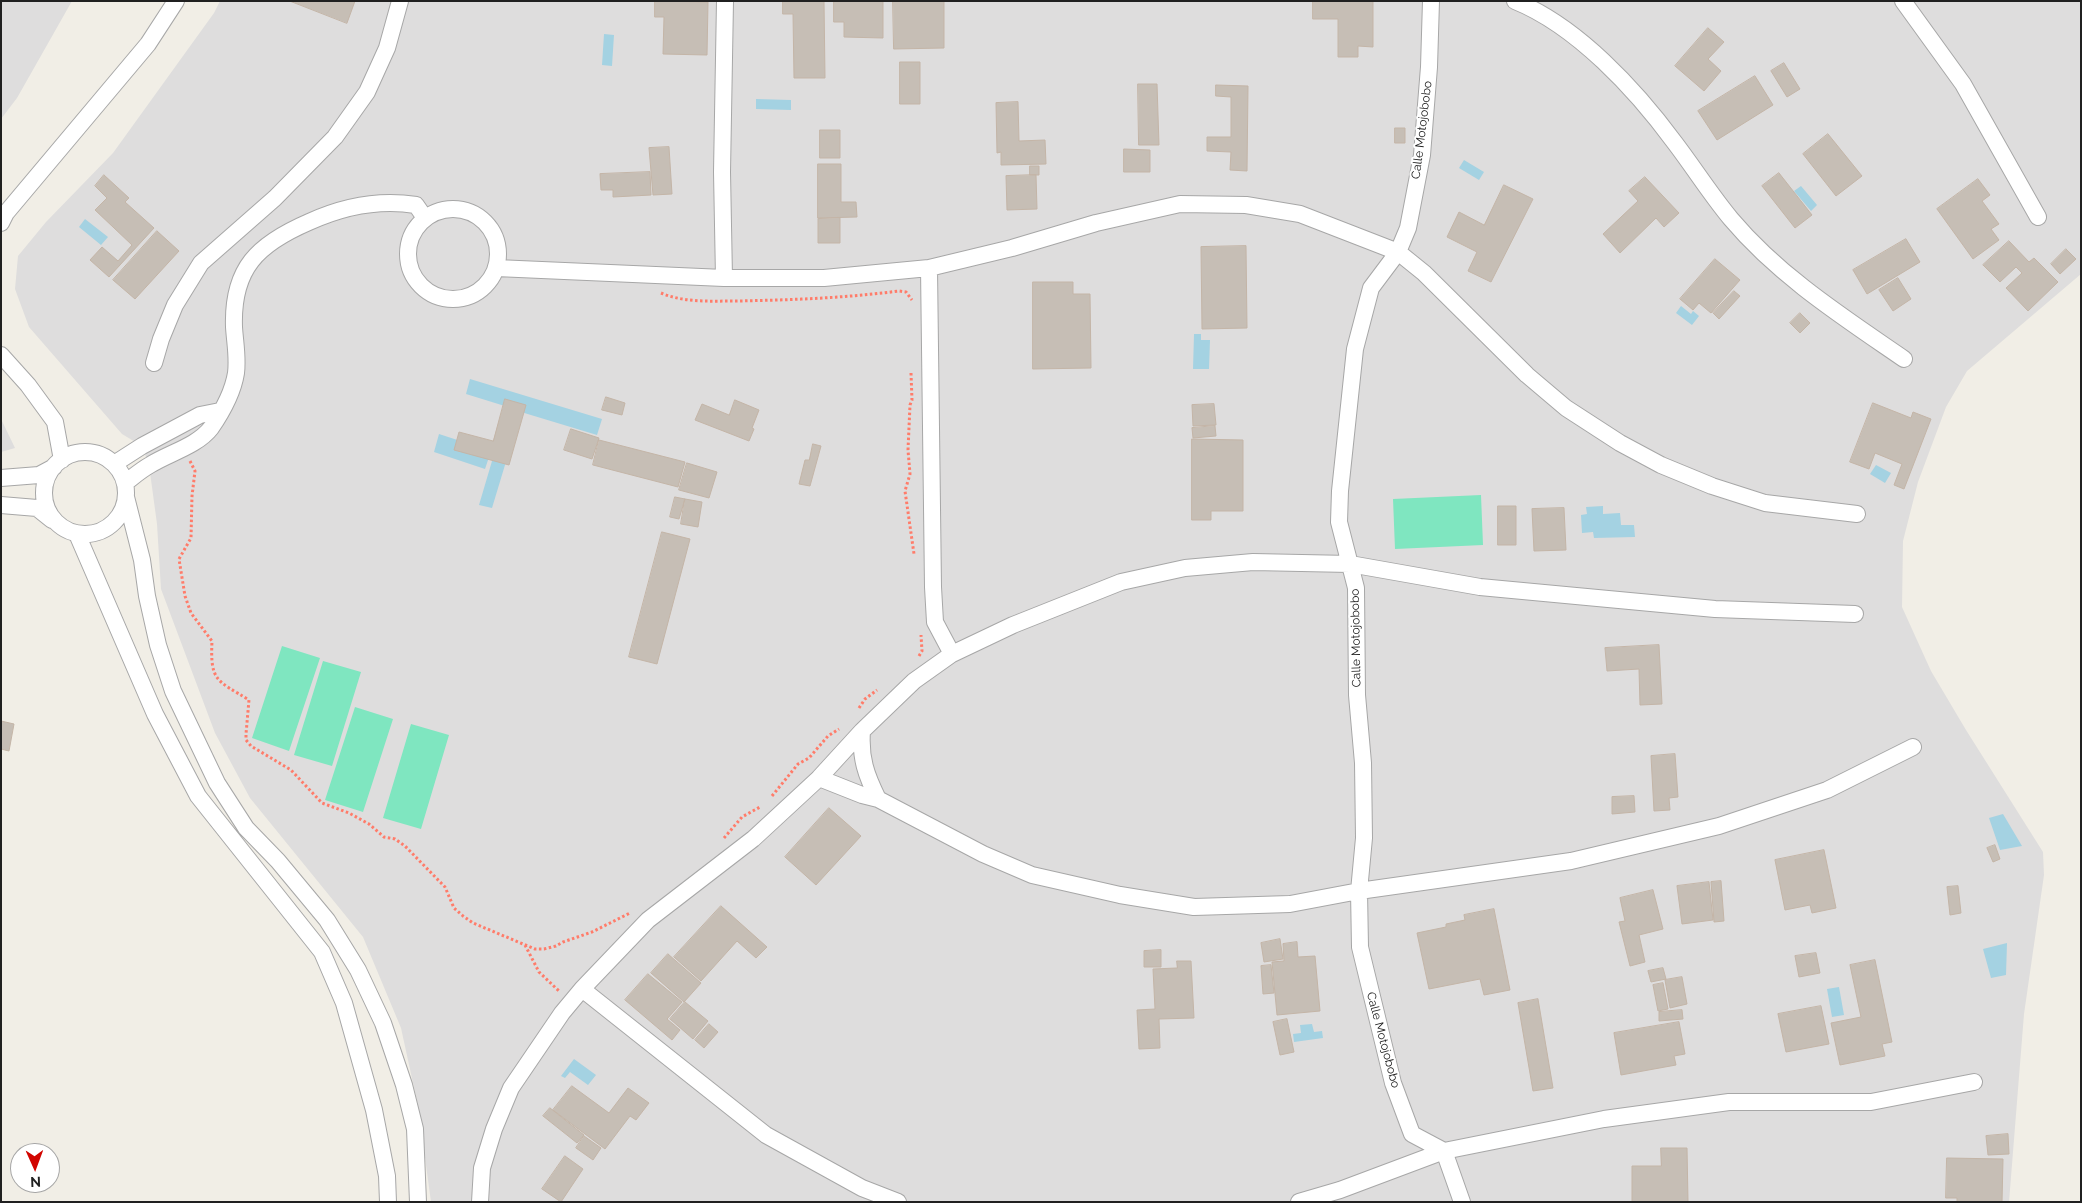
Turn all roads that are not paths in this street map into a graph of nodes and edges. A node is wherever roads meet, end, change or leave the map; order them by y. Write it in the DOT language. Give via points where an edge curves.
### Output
graph roads {
  1 [pos="176,1"];
  2 [pos="400,1"];
  3 [pos="725,1"];
  4 [pos="1431,1"];
  5 [pos="1515,1"];
  6 [pos="1903,1"];
  7 [pos="2038,217"];
  8 [pos="425,218"];
  9 [pos="249,222"];
  10 [pos="1,223"];
  11 [pos="266,245"];
  12 [pos="1398,252"];
  13 [pos="496,268"];
  14 [pos="929,268"];
  15 [pos="724,278"];
  16 [pos="1,355"];
  17 [pos="1904,359"];
  18 [pos="154,363"];
  19 [pos="220,410"];
  20 [pos="58,463"];
  21 [pos="114,464"];
  22 [pos="1,478"];
  23 [pos="126,490"];
  24 [pos="1,505"];
  25 [pos="1857,514"];
  26 [pos="58,524"];
  27 [pos="77,534"];
  28 [pos="1350,564"];
  29 [pos="1855,614"];
  30 [pos="952,654"];
  31 [pos="862,731"];
  32 [pos="1913,747"];
  33 [pos="820,778"];
  34 [pos="878,799"];
  35 [pos="1359,891"];
  36 [pos="577,995"];
  37 [pos="1974,1082"];
  38 [pos="1444,1151"];
  39 [pos="388,1202"];
  40 [pos="418,1202"];
  41 [pos="480,1202"];
  42 [pos="898,1202"];
  43 [pos="1298,1202"];
  44 [pos="1462,1202"];
  1 -- 10 [label="street" via="148,44"];
  2 -- 9 [label="street" via="387,48 367,92 335,137"];
  3 -- 15 [label="street"];
  4 -- 12 [label="street, Calle Motojobobo" via="1422,156 1408,228"];
  5 -- 17 [label="street" via="1534,9 1614,70 1674,141 1731,219 1789,277"];
  6 -- 7 [label="street" via="1963,84"];
  8 -- 11 [label="street" via="416,205 399,202 359,205 335,210"];
  8 -- 13 [label="street" via="450,208 468,211 483,220 494,234 498,251"];
  8 -- 13 [label="street" via="410,239 407,256 412,273 422,287 438,296 456,299 473,294 487,284"];
  9 -- 11 [label="street"];
  9 -- 18 [label="street" via="201,263 174,305"];
  11 -- 19 [label="street" via="250,263 239,283 234,327 236,374 230,395"];
  12 -- 14 [label="street" via="1300,214 1246,205 1180,204"];
  12 -- 25 [label="street" via="1424,272 1527,375 1566,408 1620,443 1661,465 1765,503"];
  12 -- 28 [label="street, Calle Motojobobo" via="1371,288 1355,348 1339,522"];
  13 -- 15 [label="street"];
  14 -- 15 [label="street" via="824,278"];
  14 -- 30 [label="street" via="935,622"];
  16 -- 20 [label="street" via="55,422"];
  19 -- 21 [label="street" via="200,415"];
  19 -- 23 [label="street" via="204,435 149,465"];
  20 -- 21 [label="street" via="83,452 105,457"];
  20 -- 22 [label="street" via="38,474"];
  20 -- 26 [label="street" via="47,477 44,491 50,516"];
  21 -- 23 [label="street"];
  23 -- 27 [label="street" via="123,510 115,522 104,530"];
  23 -- 40 [label="street" via="158,645 173,691 217,783 246,828 327,920 358,970 383,1023 415,1129"];
  24 -- 26 [label="street" via="37,508"];
  26 -- 27 [label="street"];
  27 -- 39 [label="street" via="151,706 198,796 322,952 344,1003 374,1110 386,1168"];
  28 -- 29 [label="street" via="1480,587 1715,609"];
  28 -- 30 [label="street" via="1253,562 1185,568 1120,582 1013,625"];
  28 -- 35 [label="street, Calle Motojobobo" via="1356,588 1357,695 1363,763 1364,838"];
  30 -- 31 [label="street" via="914,681"];
  31 -- 33 [label="street"];
  31 -- 34 [label="street" via="861,750 867,778"];
  32 -- 35 [label="street" via="1827,790 1719,826 1571,861"];
  33 -- 34 [label="street" via="843,789"];
  33 -- 36 [label="street" via="752,839 648,920"];
  34 -- 35 [label="street" via="983,854 1032,875 1120,895 1194,907 1290,904"];
  35 -- 38 [label="street, Calle Motojobobo" via="1360,947 1393,1083 1412,1134"];
  36 -- 41 [label="street" via="511,1088 482,1168"];
  36 -- 42 [label="street" via="766,1135 862,1188"];
  37 -- 38 [label="street" via="1871,1102 1730,1102 1604,1119"];
  38 -- 43 [label="street" via="1340,1190"];
  38 -- 44 [label="street"];
}
